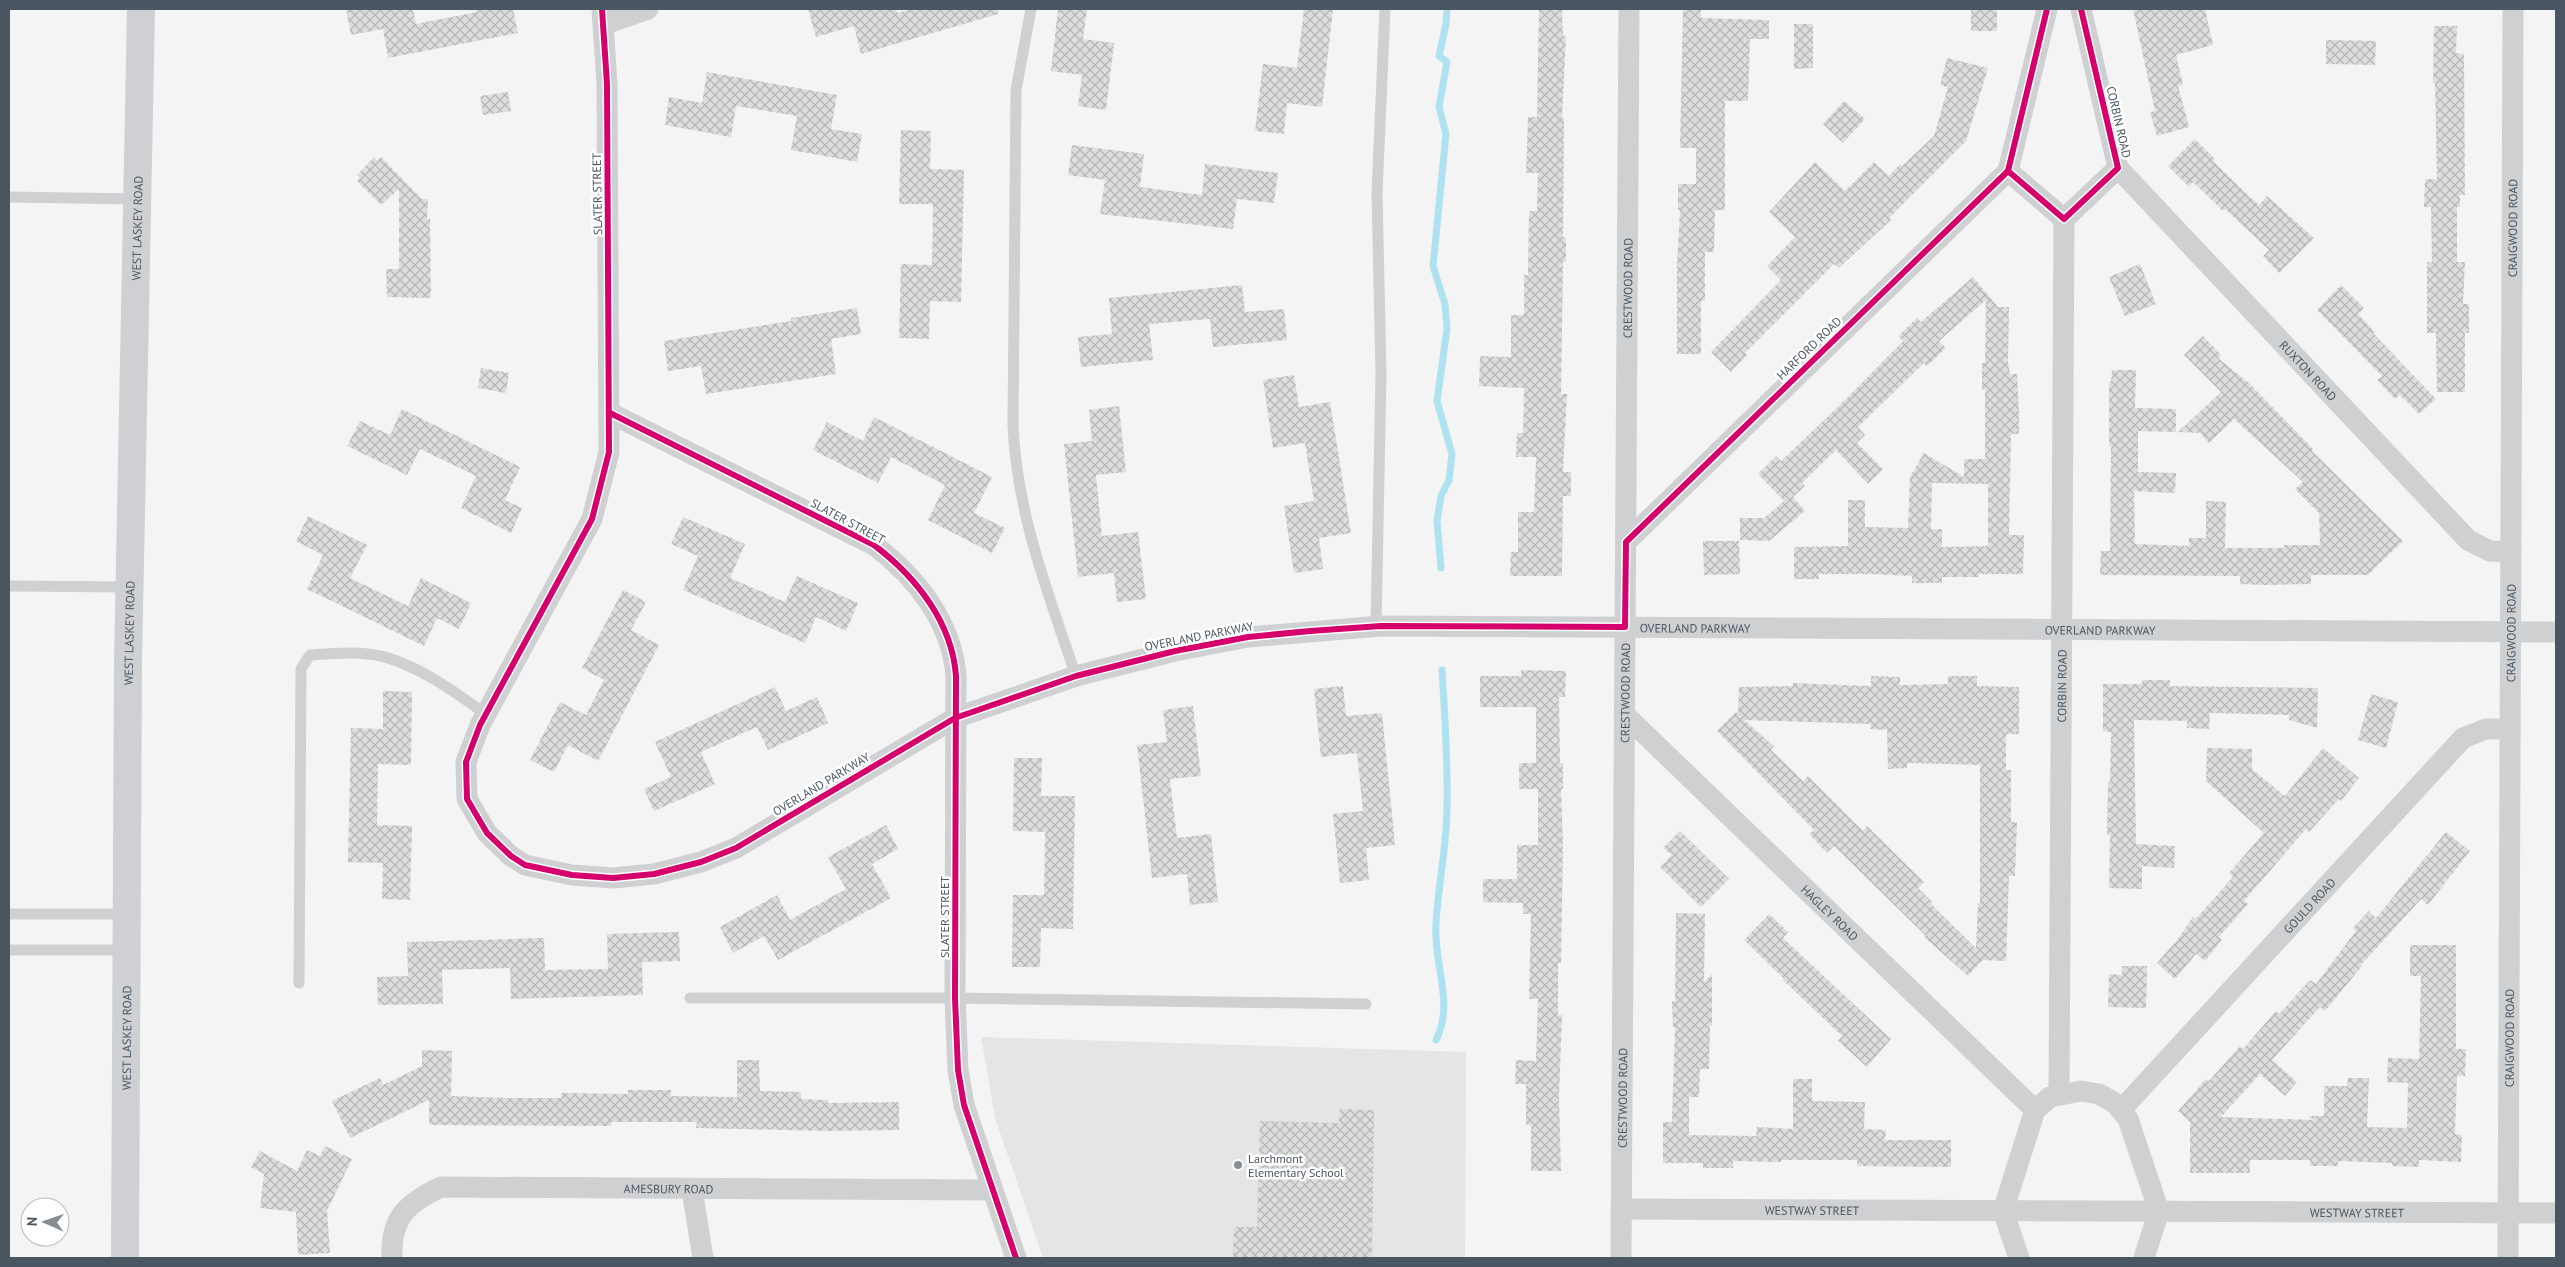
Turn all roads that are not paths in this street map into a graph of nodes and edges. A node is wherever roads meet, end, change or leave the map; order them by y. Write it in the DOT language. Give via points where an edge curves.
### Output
graph roads {
  1 [pos="141,9"];
  2 [pos="648,9"];
  3 [pos="1031,9"];
  4 [pos="1385,9"];
  5 [pos="1629,9"];
  6 [pos="2047,9"];
  7 [pos="2081,9"];
  8 [pos="2513,9"];
  9 [pos="604,16"];
  10 [pos="2118,168"];
  11 [pos="2008,171"];
  12 [pos="9,197"];
  13 [pos="137,199"];
  14 [pos="2064,219"];
  15 [pos="610,414"];
  16 [pos="1626,542"];
  17 [pos="2511,552"];
  18 [pos="9,586"];
  19 [pos="129,587"];
  20 [pos="1376,627"];
  21 [pos="1625,628"];
  22 [pos="2061,630"];
  23 [pos="2511,632"];
  24 [pos="2556,632"];
  25 [pos="1076,676"];
  26 [pos="486,714"];
  27 [pos="1624,714"];
  28 [pos="955,718"];
  29 [pos="2510,729"];
  30 [pos="9,914"];
  31 [pos="127,914"];
  32 [pos="9,950"];
  33 [pos="126,950"];
  34 [pos="299,983"];
  35 [pos="690,998"];
  36 [pos="955,998"];
  37 [pos="1366,1004"];
  38 [pos="2059,1094"];
  39 [pos="2035,1110"];
  40 [pos="2121,1110"];
  41 [pos="692,1190"];
  42 [pos="991,1190"];
  43 [pos="1622,1209"];
  44 [pos="2002,1211"];
  45 [pos="2159,1212"];
  46 [pos="2508,1213"];
  47 [pos="2556,1213"];
  48 [pos="125,1258"];
  49 [pos="392,1258"];
  50 [pos="703,1258"];
  51 [pos="1016,1258"];
  52 [pos="1621,1258"];
  53 [pos="2019,1258"];
  54 [pos="2144,1258"];
  55 [pos="2508,1258"];
  1 -- 13 [label="main road, WEST LASKEY ROAD"];
  2 -- 9 [label="street"];
  3 -- 25 [label="lane" via="1016,90 1015,464 1027,528"];
  4 -- 20 [label="lane" via="1377,193 1381,374"];
  5 -- 16 [label="street, CRESTWOOD ROAD"];
  6 -- 11 [label="street"];
  7 -- 10 [label="street, CORBIN ROAD"];
  8 -- 17 [label="street, CRAIGWOOD ROAD"];
  9 -- 15 [label="street, SLATER STREET"];
  10 -- 14 [label="street, CORBIN ROAD"];
  10 -- 17 [label="street, RUXTON ROAD" via="2468,540 2490,551"];
  11 -- 14 [label="street"];
  11 -- 16 [label="street, HARFORD ROAD"];
  12 -- 13 [label="lane"];
  13 -- 19 [label="main road, WEST LASKEY ROAD"];
  14 -- 22 [label="street, CORBIN ROAD"];
  15 -- 26 [label="street, OVERLAND PARKWAY" via="609,452 592,519"];
  15 -- 28 [label="street, SLATER STREET" via="874,545 903,568 918,585 938,618 953,655"];
  16 -- 21 [label="street, CRESTWOOD ROAD"];
  17 -- 23 [label="street, CRAIGWOOD ROAD"];
  18 -- 19 [label="lane"];
  19 -- 31 [label="main road, WEST LASKEY ROAD"];
  20 -- 21 [label="street, OVERLAND PARKWAY"];
  20 -- 25 [label="street, OVERLAND PARKWAY" via="1248,637"];
  21 -- 22 [label="street, OVERLAND PARKWAY"];
  21 -- 27 [label="street, CRESTWOOD ROAD"];
  22 -- 23 [label="street, OVERLAND PARKWAY"];
  22 -- 38 [label="street, CORBIN ROAD"];
  23 -- 24 [label="street, OVERLAND PARKWAY"];
  23 -- 29 [label="street, CRAIGWOOD ROAD"];
  25 -- 28 [label="street, OVERLAND PARKWAY"];
  26 -- 28 [label="street, OVERLAND PARKWAY" via="466,762 467,799 486,833 525,864 572,876 613,878 654,874 701,862 736,848"];
  26 -- 34 [label="lane" via="441,683 393,659 350,652 310,655 302,669"];
  27 -- 39 [label="street, HAGLEY ROAD"];
  27 -- 43 [label="street, CRESTWOOD ROAD"];
  28 -- 36 [label="street, SLATER STREET"];
  29 -- 40 [label="street, GOULD ROAD" via="2486,729 2463,738"];
  29 -- 46 [label="street, CRAIGWOOD ROAD"];
  30 -- 31 [label="lane"];
  31 -- 33 [label="main road, WEST LASKEY ROAD"];
  32 -- 33 [label="lane"];
  33 -- 48 [label="main road, WEST LASKEY ROAD"];
  35 -- 36 [label="lane"];
  36 -- 37 [label="lane"];
  36 -- 42 [label="street, SLATER STREET" via="958,1070 964,1105"];
  38 -- 39 [label="street"];
  38 -- 40 [label="street" via="2081,1091 2099,1094"];
  39 -- 44 [label="street"];
  40 -- 45 [label="street" via="2128,1119"];
  41 -- 42 [label="street, AMESBURY ROAD"];
  41 -- 49 [label="street, AMESBURY ROAD" via="441,1187 416,1199 398,1220 391,1242"];
  41 -- 50 [label="street"];
  42 -- 51 [label="street, SLATER STREET"];
  43 -- 44 [label="street, WESTWAY STREET"];
  43 -- 52 [label="street, CRESTWOOD ROAD"];
  44 -- 45 [label="street, WESTWAY STREET"];
  44 -- 53 [label="street"];
  45 -- 46 [label="street, WESTWAY STREET"];
  45 -- 54 [label="street"];
  46 -- 47 [label="street, WESTWAY STREET"];
  46 -- 55 [label="street, CRAIGWOOD ROAD"];
}
